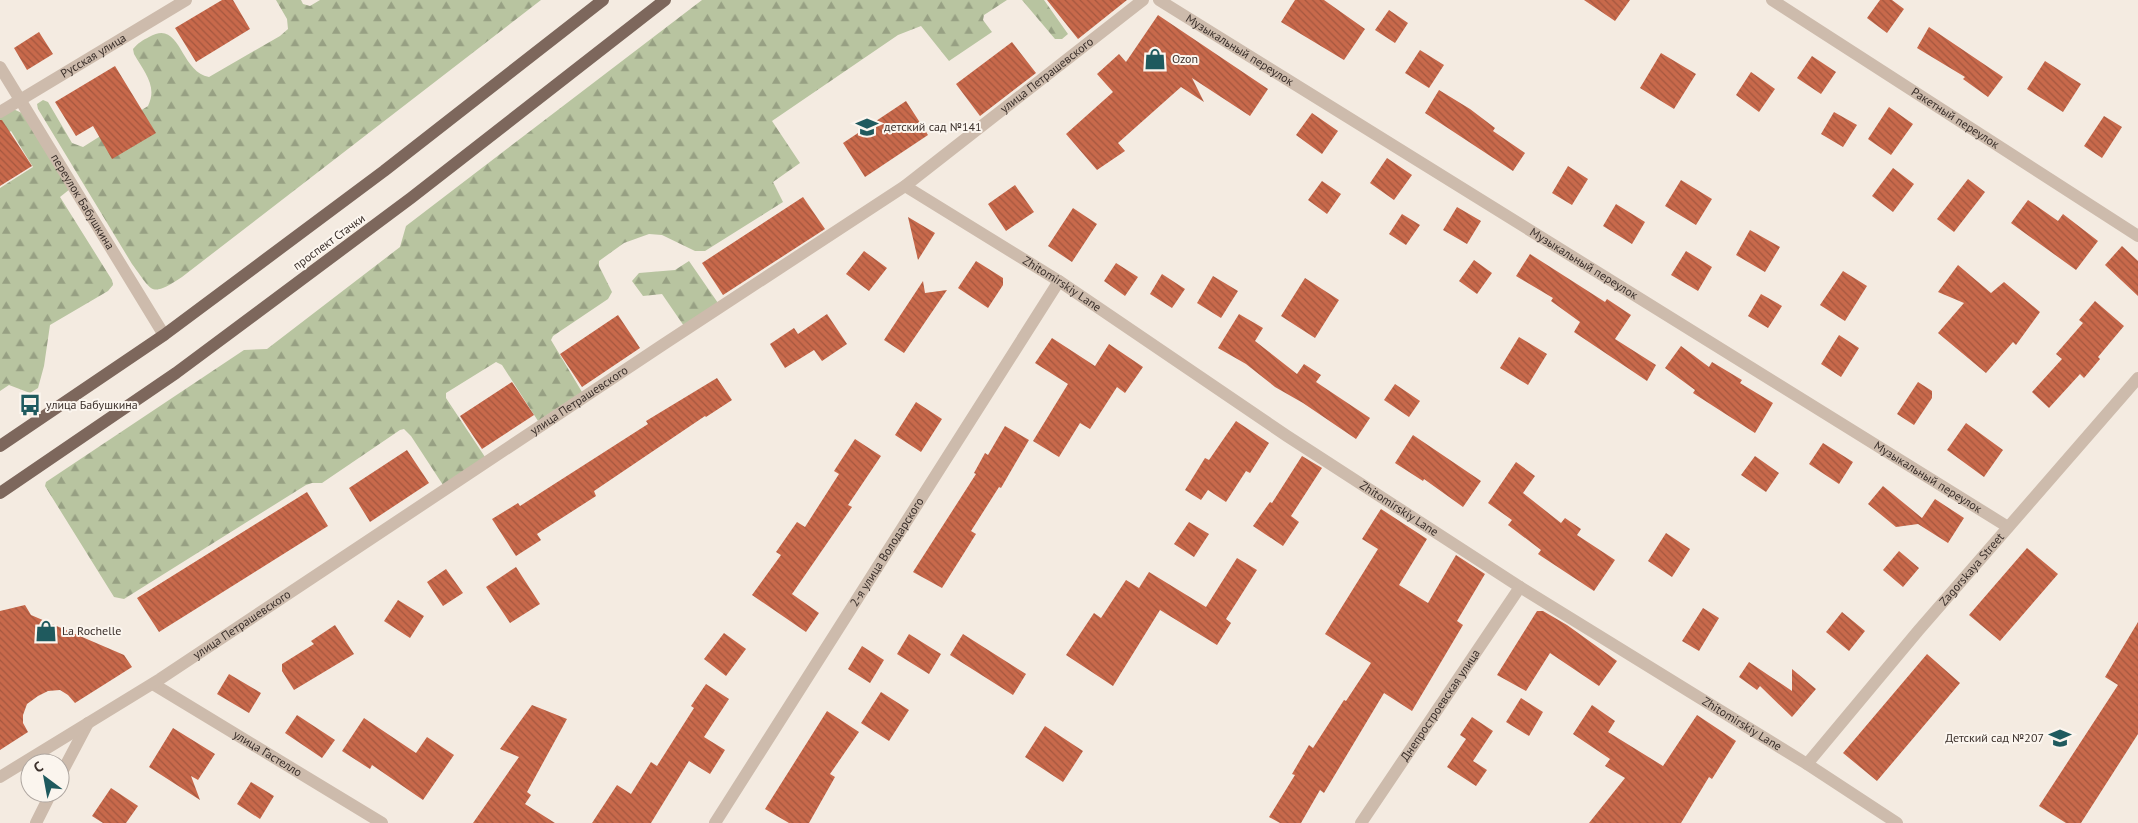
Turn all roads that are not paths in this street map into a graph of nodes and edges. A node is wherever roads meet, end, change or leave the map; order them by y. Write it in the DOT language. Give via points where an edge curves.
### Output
graph roads {
  1 [pos="186,0"];
  2 [pos="603,0"];
  3 [pos="665,0"];
  4 [pos="1143,0"];
  5 [pos="1159,0"];
  6 [pos="1772,0"];
  7 [pos="0,67"];
  8 [pos="20,100"];
  9 [pos="0,112"];
  10 [pos="906,186"];
  11 [pos="2138,236"];
  12 [pos="1059,281"];
  13 [pos="164,335"];
  14 [pos="2138,378"];
  15 [pos="0,446"];
  16 [pos="0,493"];
  17 [pos="2008,527"];
  18 [pos="1520,587"];
  19 [pos="153,684"];
  20 [pos="88,723"];
  21 [pos="70,757"];
  22 [pos="1807,764"];
  23 [pos="0,777"];
  24 [pos="46,803"];
  25 [pos="36,823"];
  26 [pos="382,823"];
  27 [pos="715,823"];
  28 [pos="1361,823"];
  29 [pos="1897,823"];
  1 -- 8 [label="street, Русская улица"];
  2 -- 13 [label="main road, проспект Стачки" via="384,171"];
  3 -- 16 [label="main road, проспект Стачки" via="411,198 176,373"];
  4 -- 10 [label="street, улица Петрашевского"];
  5 -- 17 [label="street, Музыкальный переулок"];
  6 -- 11 [label="street, Ракетный переулок"];
  7 -- 8 [label="street, переулок Бабушкина"];
  8 -- 9 [label="street, Русская улица"];
  8 -- 13 [label="street, переулок Бабушкина"];
  10 -- 12 [label="street, Zhitomirskiy Lane"];
  10 -- 19 [label="street, улица Петрашевского"];
  12 -- 18 [label="street, Zhitomirskiy Lane" via="1287,436"];
  12 -- 27 [label="street, 2-я улица Володарского"];
  13 -- 15 [label="main road, проспект Стачки"];
  14 -- 17 [label="street, Zagorskaya Street"];
  17 -- 22 [label="street, Zagorskaya Street"];
  18 -- 22 [label="street, Zhitomirskiy Lane"];
  18 -- 28 [label="street, Днепростроевская улица"];
  19 -- 20 [label="street, улица Петрашевского"];
  19 -- 26 [label="street, улица Гастелло"];
  20 -- 21 [label="street"];
  20 -- 23 [label="street, улица Петрашевского"];
  22 -- 29 [label="street, Zhitomirskiy Lane"];
  24 -- 25 [label="street"];
}
